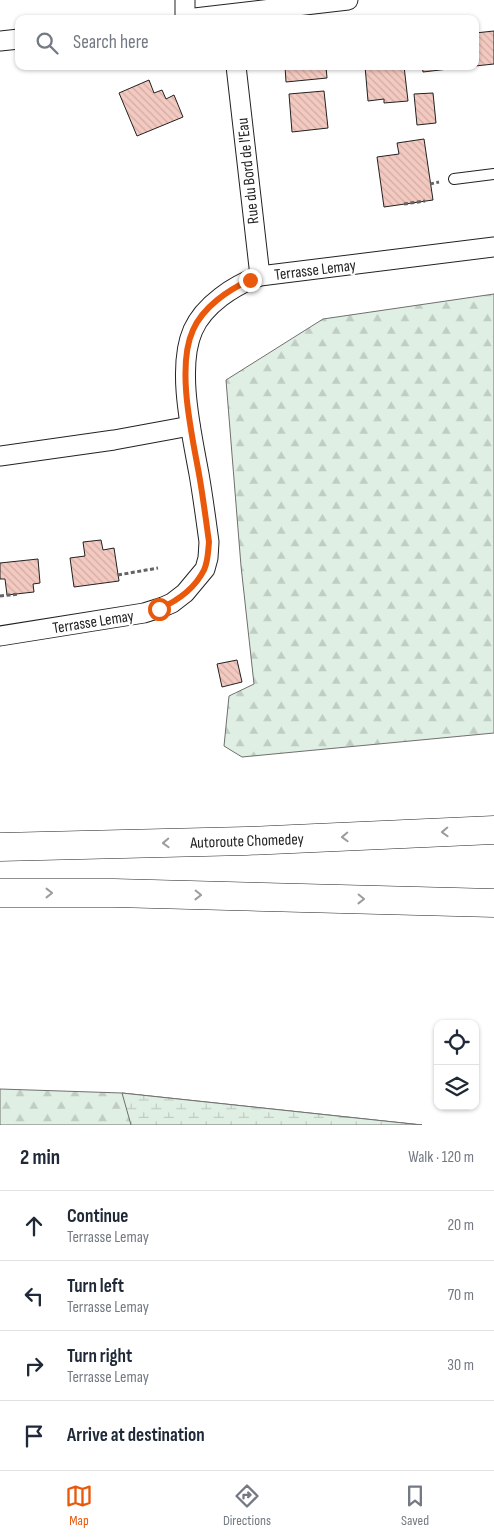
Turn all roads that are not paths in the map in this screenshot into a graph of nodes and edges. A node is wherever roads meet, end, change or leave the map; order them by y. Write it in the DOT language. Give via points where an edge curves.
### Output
graph roads {
  1 [pos="185,0"];
  2 [pos="348,0"];
  3 [pos="185,15"];
  4 [pos="246,15"];
  5 [pos="15,39"];
  6 [pos="0,41"];
  7 [pos="236,70"];
  8 [pos="494,174"];
  9 [pos="454,179"];
  10 [pos="494,247"];
  11 [pos="260,276"];
  12 [pos="190,426"];
  13 [pos="0,456"];
  14 [pos="0,636"];
  15 [pos="494,830"];
  16 [pos="0,846"];
  17 [pos="0,893"];
  18 [pos="494,903"];
  1 -- 3 [label="street"];
  2 -- 4 [label="street"];
  5 -- 6 [label="street"];
  7 -- 11 [label="street, Rue du Bord de l'Eau"];
  8 -- 9 [label="lane"];
  10 -- 11 [label="street, Terrasse Lemay"];
  11 -- 12 [label="street, Terrasse Lemay" via="216,302 193,329 188,342 186,372"];
  12 -- 13 [label="street"];
  12 -- 14 [label="street, Terrasse Lemay" via="209,542 205,570 196,581 172,603 152,611"];
  15 -- 16 [label="highway, Autoroute Chomedey, one-way" via="246,841"];
  17 -- 18 [label="highway, one-way"];
}
